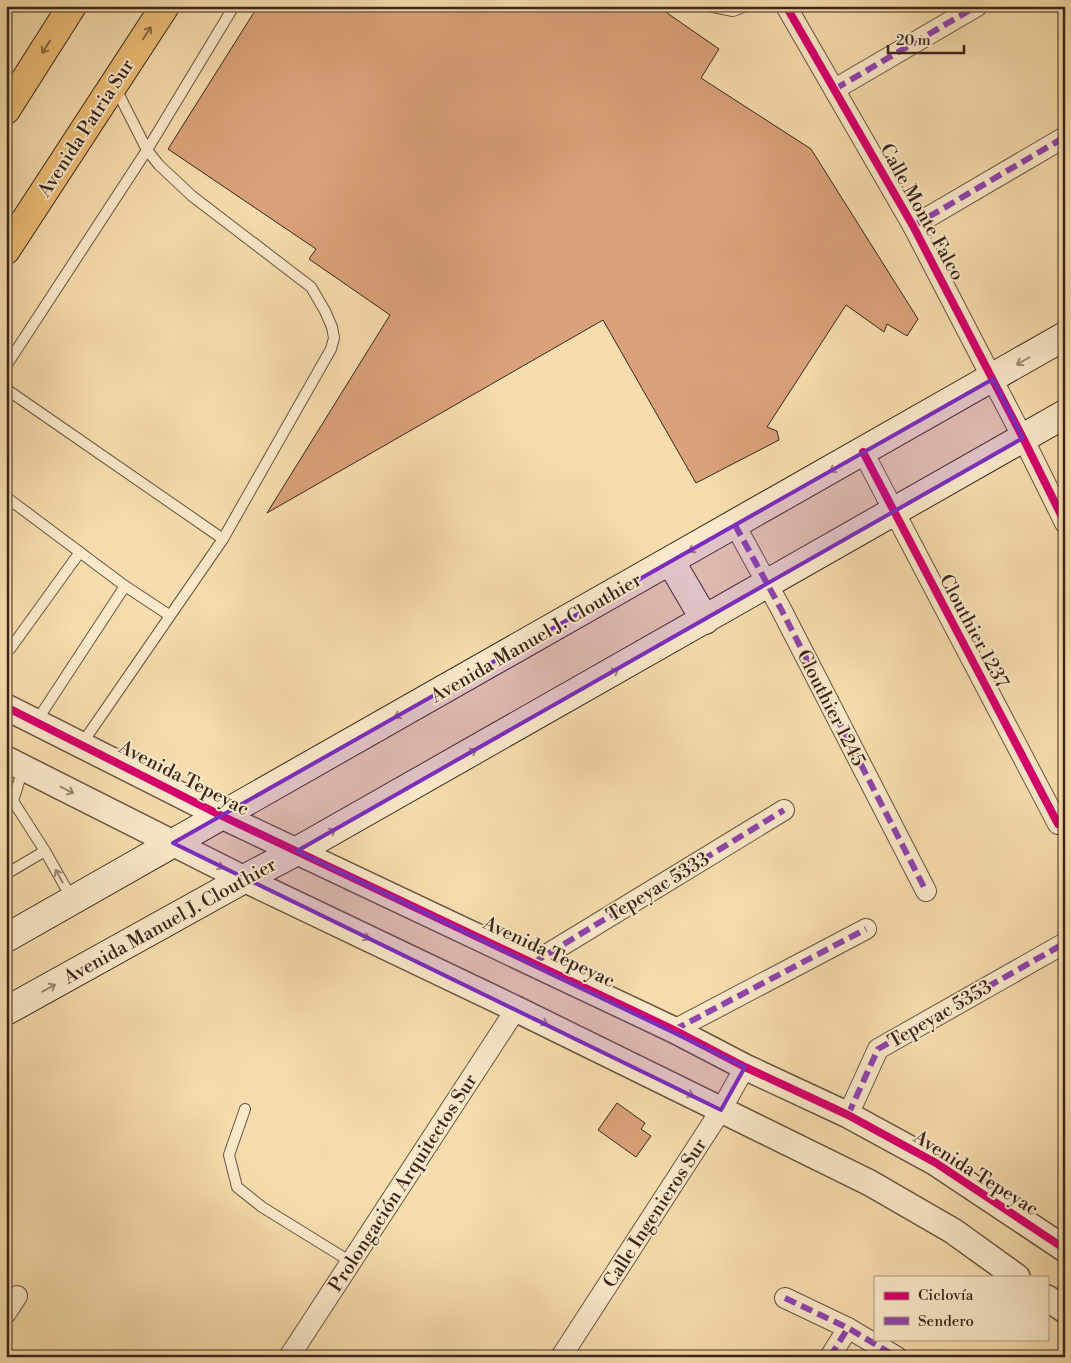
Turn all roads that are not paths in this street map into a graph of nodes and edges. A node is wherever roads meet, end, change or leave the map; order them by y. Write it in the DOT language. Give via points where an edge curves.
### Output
graph roads {
  1 [pos="72,6"];
  2 [pos="165,6"];
  3 [pos="234,6"];
  4 [pos="708,6"];
  5 [pos="746,6"];
  6 [pos="786,6"];
  7 [pos="977,6"];
  8 [pos="114,85"];
  9 [pos="835,89"];
  10 [pos="6,110"];
  11 [pos="1065,137"];
  12 [pos="148,150"];
  13 [pos="913,226"];
  14 [pos="6,250"];
  15 [pos="1065,336"];
  16 [pos="6,366"];
  17 [pos="993,379"];
  18 [pos="6,389"];
  19 [pos="1065,414"];
  20 [pos="1023,438"];
  21 [pos="863,452"];
  22 [pos="6,497"];
  23 [pos="893,512"];
  24 [pos="1065,523"];
  25 [pos="735,525"];
  26 [pos="222,539"];
  27 [pos="80,552"];
  28 [pos="671,562"];
  29 [pos="767,584"];
  30 [pos="125,586"];
  31 [pos="169,615"];
  32 [pos="705,620"];
  33 [pos="10,649"];
  34 [pos="6,707"];
  35 [pos="36,722"];
  36 [pos="82,744"];
  37 [pos="15,764"];
  38 [pos="10,804"];
  39 [pos="784,810"];
  40 [pos="222,816"];
  41 [pos="1058,824"];
  42 [pos="173,843"];
  43 [pos="45,851"];
  44 [pos="297,851"];
  45 [pos="6,874"];
  46 [pos="244,879"];
  47 [pos="926,891"];
  48 [pos="72,900"];
  49 [pos="866,929"];
  50 [pos="6,938"];
  51 [pos="1065,943"];
  52 [pos="532,963"];
  53 [pos="516,1009"];
  54 [pos="6,1012"];
  55 [pos="674,1030"];
  56 [pos="745,1067"];
  57 [pos="245,1109"];
  58 [pos="721,1110"];
  59 [pos="848,1115"];
  60 [pos="1065,1249"];
  61 [pos="351,1262"];
  62 [pos="1016,1276"];
  63 [pos="785,1298"];
  64 [pos="1048,1299"];
  65 [pos="1065,1310"];
  66 [pos="848,1328"];
  67 [pos="289,1357"];
  68 [pos="561,1357"];
  69 [pos="830,1357"];
  70 [pos="897,1357"];
  1 -- 10 [label="main road, one-way"];
  8 -- 2 [label="main road, Avenida Patria Sur, one-way"];
  3 -- 12 [label="lane"];
  4 -- 5 [label="lane" via="733,11"];
  6 -- 9 [label="street, Calle Monte Falco"];
  7 -- 9 [label="street"];
  8 -- 12 [label="lane"];
  8 -- 14 [label="main road, Avenida Patria Sur"];
  9 -- 13 [label="street, Calle Monte Falco"];
  11 -- 13 [label="street"];
  12 -- 16 [label="lane"];
  12 -- 26 [label="lane" via="192,196 311,287 332,327 331,349"];
  13 -- 17 [label="street, Calle Monte Falco"];
  15 -- 17 [label="main road, Avenida Manuel J. Clouthier, one-way"];
  17 -- 20 [label="street, Calle Monte Falco"];
  17 -- 21 [label="main road, Avenida Manuel J. Clouthier"];
  18 -- 26 [label="lane"];
  19 -- 20 [label="main road, Avenida Manuel J. Clouthier"];
  20 -- 23 [label="main road, Avenida Manuel J. Clouthier"];
  20 -- 24 [label="street, Calle Monte Falco"];
  21 -- 23 [label="street, Clouthier 1237"];
  21 -- 25 [label="main road, Avenida Manuel J. Clouthier, one-way"];
  22 -- 27 [label="lane"];
  23 -- 29 [label="main road, Avenida Manuel J. Clouthier"];
  23 -- 41 [label="street, Clouthier 1237"];
  25 -- 28 [label="main road, Avenida Manuel J. Clouthier, one-way"];
  25 -- 29 [label="street, Clouthier 1245"];
  26 -- 31 [label="lane"];
  27 -- 30 [label="lane"];
  27 -- 33 [label="lane"];
  28 -- 32 [label="main road"];
  28 -- 40 [label="main road, Avenida Manuel J. Clouthier, one-way"];
  29 -- 32 [label="main road, Avenida Manuel J. Clouthier"];
  29 -- 47 [label="street, Clouthier 1245"];
  30 -- 31 [label="lane"];
  30 -- 35 [label="lane"];
  31 -- 36 [label="lane"];
  44 -- 32 [label="main road, Avenida Manuel J. Clouthier, one-way"];
  34 -- 35 [label="street, Avenida Tepeyac"];
  35 -- 36 [label="street, Avenida Tepeyac"];
  36 -- 40 [label="street, Avenida Tepeyac"];
  37 -- 38 [label="lane"];
  37 -- 42 [label="street, one-way"];
  38 -- 43 [label="lane"];
  39 -- 52 [label="street, Tepeyac 5333"];
  40 -- 42 [label="main road, Avenida Manuel J. Clouthier"];
  40 -- 44 [label="street, Avenida Tepeyac"];
  42 -- 46 [label="street, one-way"];
  42 -- 48 [label="main road, Avenida Manuel J. Clouthier"];
  43 -- 45 [label="lane"];
  48 -- 43 [label="lane, one-way"];
  44 -- 46 [label="main road, Avenida Manuel J. Clouthier"];
  44 -- 52 [label="street, Avenida Tepeyac"];
  46 -- 53 [label="street, one-way"];
  54 -- 46 [label="main road, Avenida Manuel J. Clouthier, one-way"];
  48 -- 50 [label="main road, Avenida Manuel J. Clouthier"];
  49 -- 55 [label="street"];
  51 -- 59 [label="street, Tepeyac 5353" via="878,1050"];
  52 -- 55 [label="street, Avenida Tepeyac"];
  53 -- 58 [label="street, one-way"];
  53 -- 61 [label="street, Prolongación Arquitectos Sur"];
  55 -- 56 [label="street, Avenida Tepeyac"];
  56 -- 58 [label="street, Calle Ingenieros Sur"];
  56 -- 59 [label="street, Avenida Tepeyac"];
  57 -- 61 [label="lane" via="228,1155 237,1187 262,1207"];
  58 -- 62 [label="street" via="870,1183 953,1231"];
  58 -- 68 [label="street, Calle Ingenieros Sur"];
  59 -- 60 [label="street, Avenida Tepeyac" via="936,1163"];
  61 -- 67 [label="street, Prolongación Arquitectos Sur"];
  63 -- 66 [label="street"];
  64 -- 65 [label="street"];
  66 -- 69 [label="street"];
  66 -- 70 [label="street"];
}
